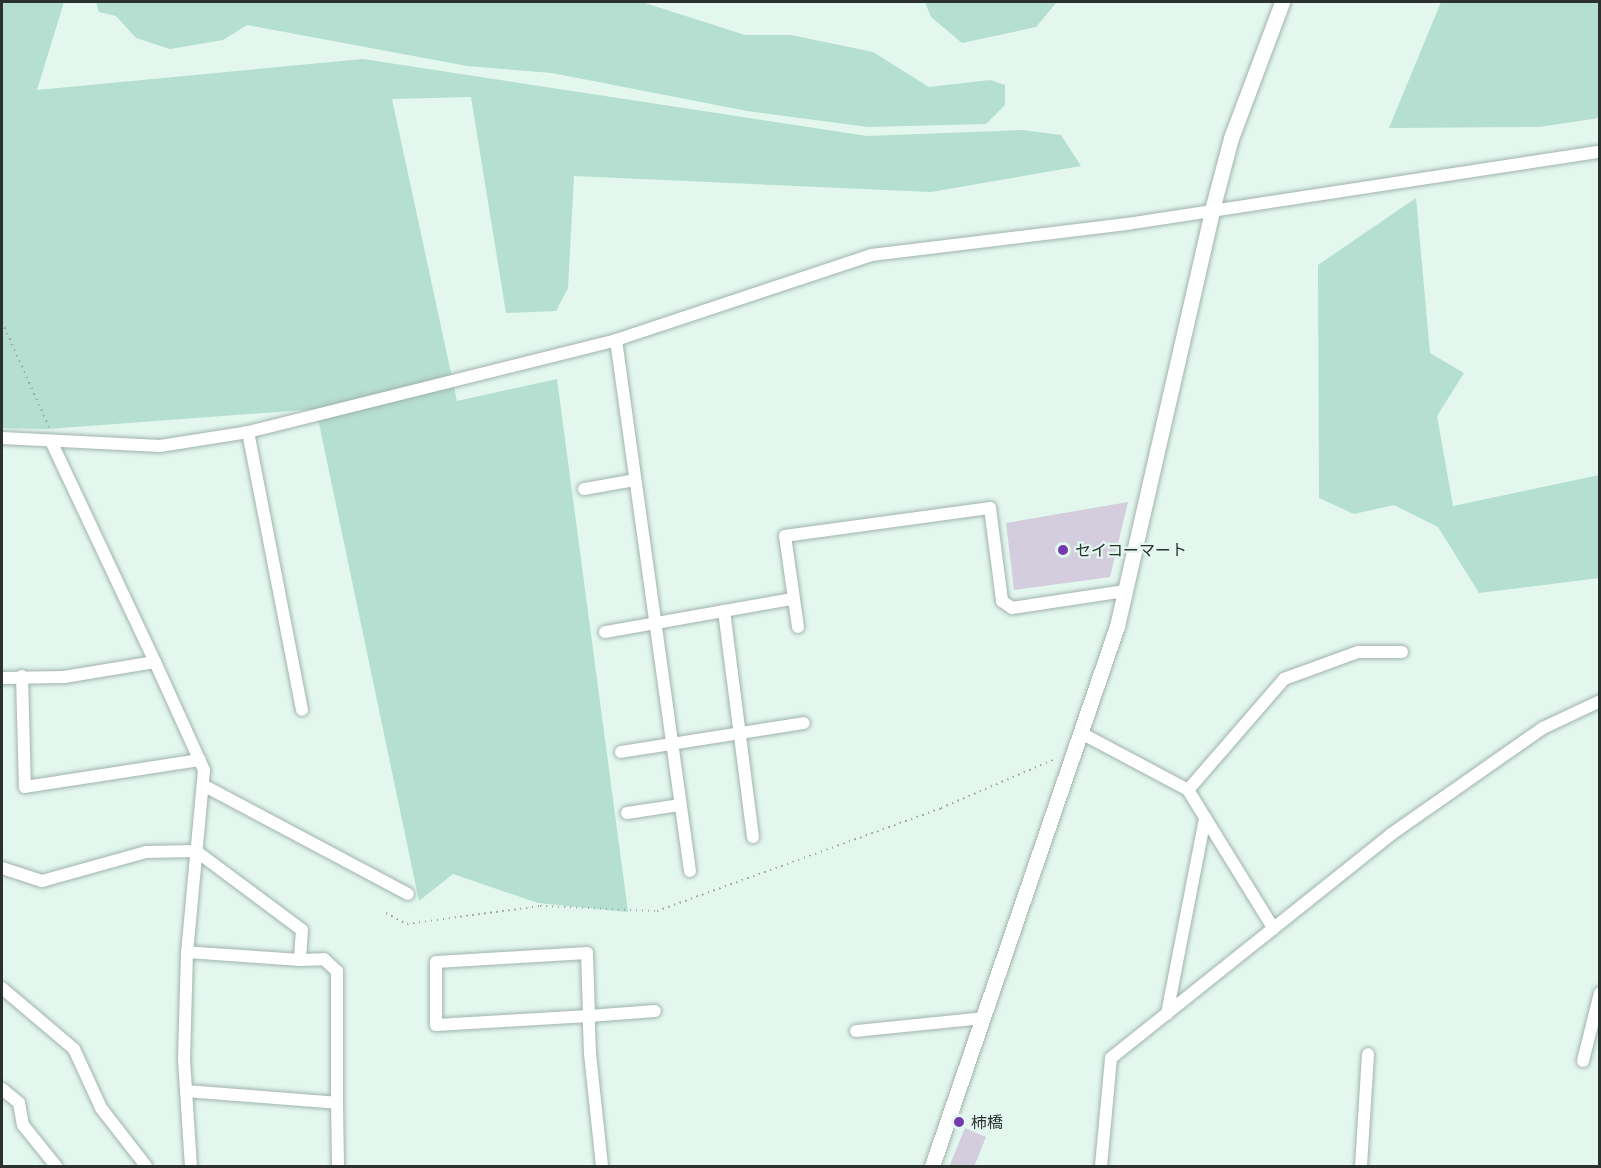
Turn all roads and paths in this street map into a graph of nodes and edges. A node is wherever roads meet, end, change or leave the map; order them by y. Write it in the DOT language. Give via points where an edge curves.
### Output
graph roads {
  1 [pos="1282,2"];
  2 [pos="1599,152"];
  3 [pos="1212,210"];
  4 [pos="2,322"];
  5 [pos="616,340"];
  6 [pos="248,432"];
  7 [pos="2,438"];
  8 [pos="51,441"];
  9 [pos="635,480"];
  10 [pos="584,489"];
  11 [pos="1125,591"];
  12 [pos="792,599"];
  13 [pos="724,611"];
  14 [pos="655,623"];
  15 [pos="798,627"];
  16 [pos="605,632"];
  17 [pos="1402,652"];
  18 [pos="155,662"];
  19 [pos="22,676"];
  20 [pos="2,678"];
  21 [pos="1599,701"];
  22 [pos="302,711"];
  23 [pos="804,723"];
  24 [pos="1081,733"];
  25 [pos="741,734"];
  26 [pos="672,744"];
  27 [pos="1076,748"];
  28 [pos="621,752"];
  29 [pos="200,760"];
  30 [pos="203,785"];
  31 [pos="1188,790"];
  32 [pos="680,805"];
  33 [pos="627,813"];
  34 [pos="1205,818"];
  35 [pos="753,837"];
  36 [pos="196,851"];
  37 [pos="2,868"];
  38 [pos="690,871"];
  39 [pos="408,894"];
  40 [pos="386,914"];
  41 [pos="1274,930"];
  42 [pos="187,952"];
  43 [pos="300,960"];
  44 [pos="2,988"];
  45 [pos="1599,993"];
  46 [pos="655,1011"];
  47 [pos="1167,1014"];
  48 [pos="589,1016"];
  49 [pos="984,1018"];
  50 [pos="856,1031"];
  51 [pos="1368,1054"];
  52 [pos="1583,1061"];
  53 [pos="2,1089"];
  54 [pos="186,1091"];
  55 [pos="337,1103"];
  56 [pos="56,1167"];
  57 [pos="146,1167"];
  58 [pos="191,1167"];
  59 [pos="338,1167"];
  60 [pos="602,1167"];
  61 [pos="932,1167"];
  62 [pos="1101,1167"];
  63 [pos="1361,1167"];
  1 -- 3 [label="street" via="1238,118"];
  2 -- 3 [label="street"];
  3 -- 5 [label="street" via="871,255"];
  3 -- 11 [label="street"];
  4 -- 8 [label="path" via="48,418"];
  5 -- 6 [label="street"];
  5 -- 9 [label="street"];
  6 -- 8 [label="street" via="160,446"];
  6 -- 22 [label="street"];
  7 -- 8 [label="street"];
  8 -- 18 [label="street"];
  9 -- 10 [label="street"];
  9 -- 14 [label="street"];
  11 -- 12 [label="street" via="1012,608 1002,601 990,508 785,536"];
  11 -- 24 [label="street"];
  12 -- 13 [label="street"];
  12 -- 15 [label="street"];
  13 -- 14 [label="street"];
  13 -- 25 [label="street"];
  14 -- 16 [label="street"];
  14 -- 26 [label="street"];
  17 -- 31 [label="street" via="1358,652 1284,679"];
  18 -- 19 [label="street" via="64,677"];
  18 -- 29 [label="street"];
  19 -- 20 [label="street"];
  19 -- 29 [label="street" via="25,787"];
  21 -- 41 [label="street" via="1543,728 1390,835"];
  23 -- 25 [label="street"];
  24 -- 27 [label="street"];
  24 -- 31 [label="street"];
  25 -- 26 [label="street"];
  25 -- 35 [label="street"];
  26 -- 28 [label="street"];
  26 -- 32 [label="street"];
  27 -- 40 [label="path" via="942,808 657,911 540,906 407,924"];
  27 -- 49 [label="street"];
  29 -- 30 [label="street"];
  30 -- 36 [label="street"];
  30 -- 39 [label="street"];
  31 -- 34 [label="street"];
  32 -- 33 [label="street"];
  32 -- 38 [label="street"];
  34 -- 41 [label="street"];
  34 -- 47 [label="street"];
  36 -- 37 [label="street" via="146,852 42,881"];
  36 -- 42 [label="street"];
  36 -- 43 [label="street" via="302,930"];
  41 -- 47 [label="street"];
  42 -- 43 [label="street"];
  42 -- 54 [label="street"];
  43 -- 55 [label="street" via="324,959 337,971"];
  44 -- 57 [label="street" via="74,1049 101,1108"];
  45 -- 52 [label="street"];
  46 -- 48 [label="street"];
  47 -- 62 [label="street" via="1111,1058"];
  48 -- 48 [label="street" via="587,953 436,962 436,1025"];
  48 -- 60 [label="street"];
  49 -- 50 [label="street"];
  49 -- 61 [label="street"];
  51 -- 63 [label="street"];
  53 -- 56 [label="street" via="19,1103 23,1125"];
  54 -- 55 [label="street"];
  54 -- 58 [label="street"];
  55 -- 59 [label="street"];
}
